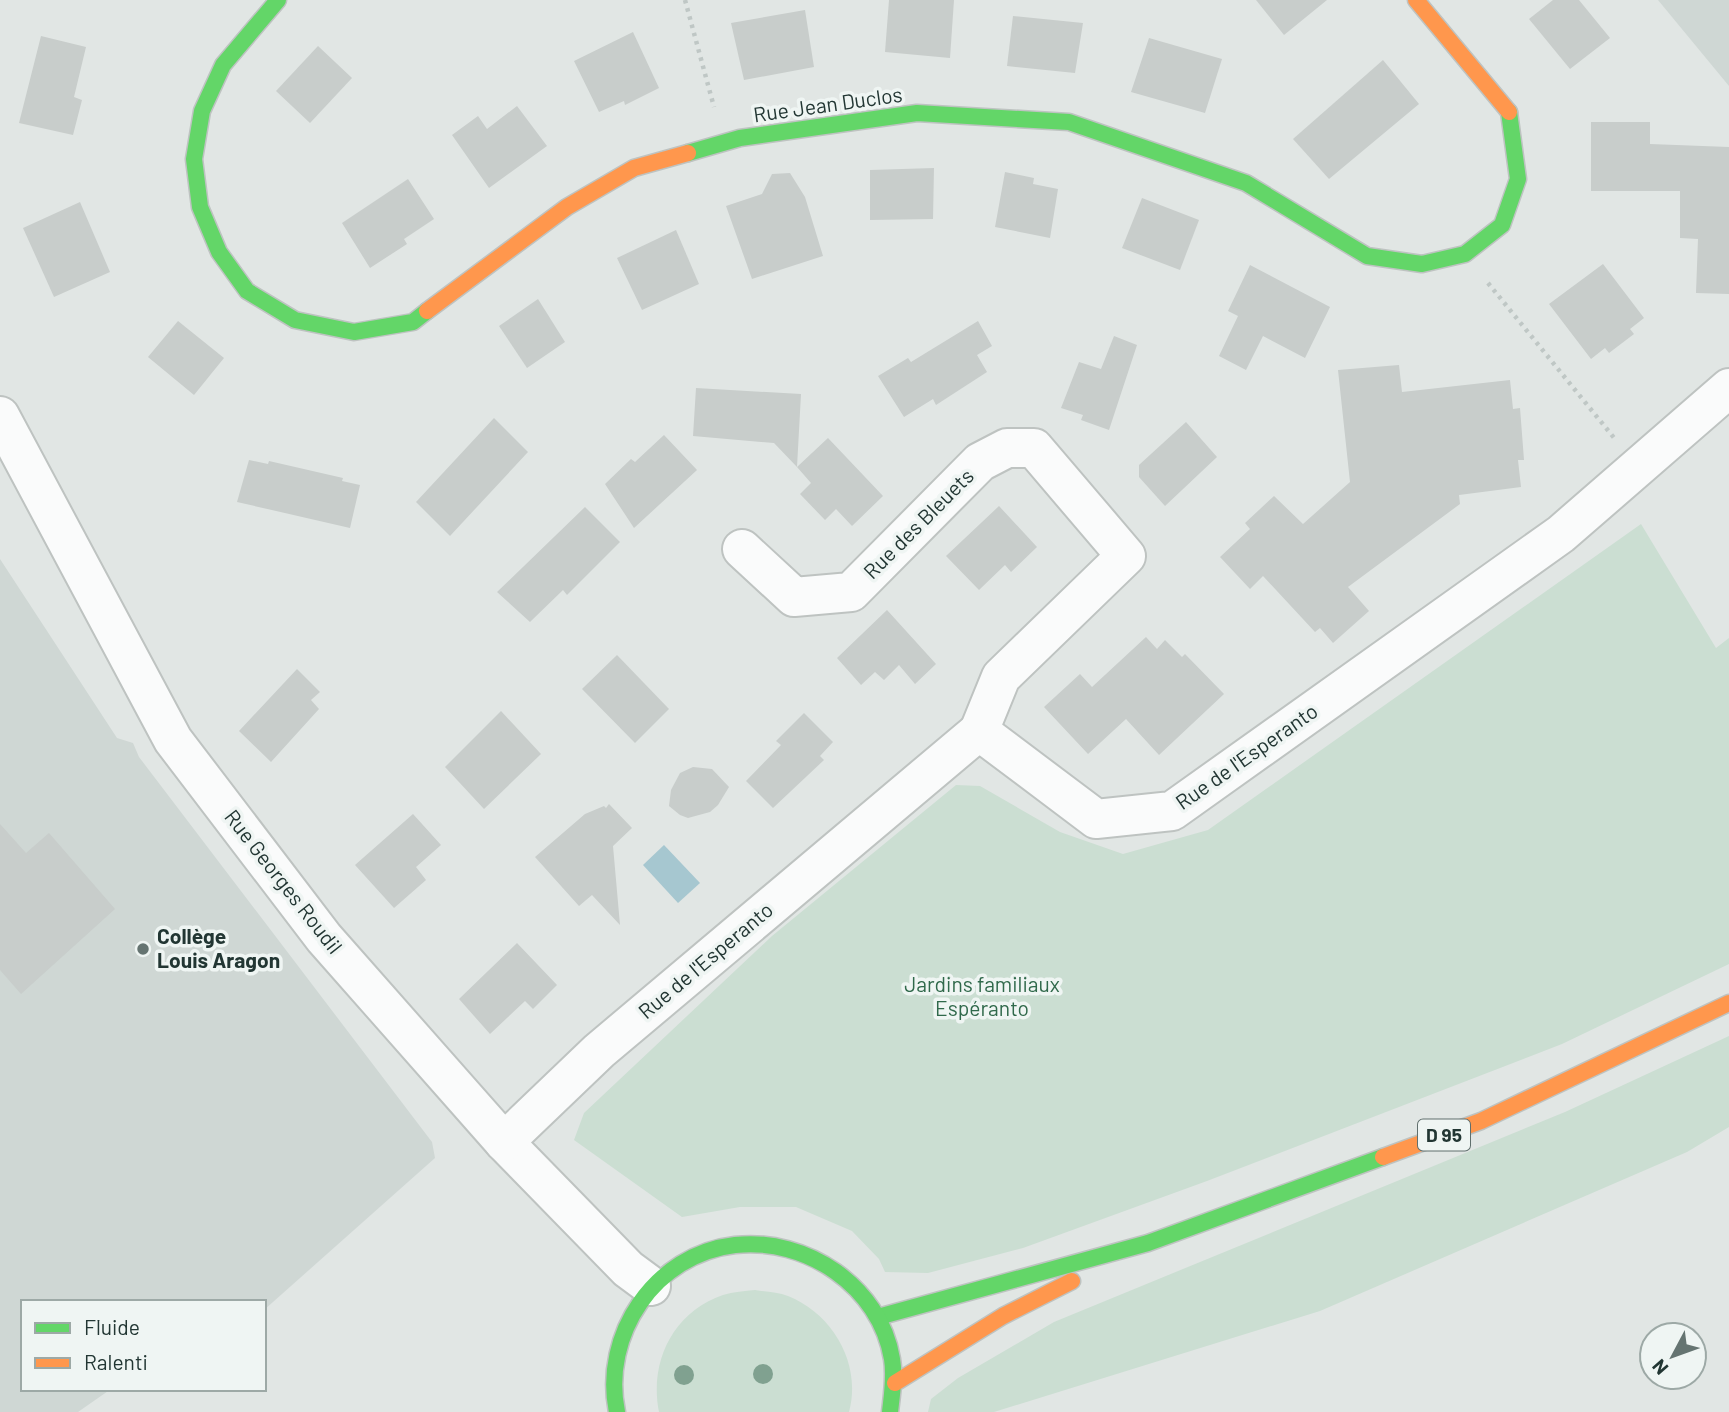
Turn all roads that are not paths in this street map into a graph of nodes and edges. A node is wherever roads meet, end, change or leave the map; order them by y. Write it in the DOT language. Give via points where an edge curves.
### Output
graph roads {
  1 [pos="278,0"];
  2 [pos="1416,0"];
  3 [pos="1729,388"];
  4 [pos="0,416"];
  5 [pos="742,549"];
  6 [pos="979,731"];
  7 [pos="1729,1003"];
  8 [pos="504,1142"];
  9 [pos="1148,1243"];
  10 [pos="651,1286"];
  11 [pos="877,1317"];
  12 [pos="895,1383"];
  13 [pos="615,1404"];
  14 [pos="596,1407"];
  15 [pos="890,1412"];
  1 -- 2 [label="street, Rue Jean Duclos" via="223,65 202,111 194,159 200,207 219,252 247,291 295,320 354,332 413,322 567,207 634,168 740,138 917,113 1069,122 1246,184 1367,256 1422,264 1465,254 1502,225 1518,179 1510,113"];
  3 -- 6 [label="street, Rue de l'Esperanto" via="1561,534 1172,811 1096,819"];
  4 -- 8 [label="street, Rue Georges Roudil" via="173,740 324,938"];
  5 -- 6 [label="street, Rue des Bleuets" via="794,597 851,593 980,462 1007,448 1034,448 1126,556 1000,677"];
  6 -- 8 [label="street, Rue de l'Esperanto" via="599,1052"];
  7 -- 9 [label="street, D 95" via="1481,1121"];
  8 -- 10 [label="street, Rue Georges Roudil" via="628,1269"];
  9 -- 11 [label="street, D 95"];
  9 -- 12 [label="street, D 95" via="1003,1316"];
  10 -- 11 [label="street" via="686,1259 728,1244 772,1243 814,1256 851,1282"];
  10 -- 13 [label="street" via="628,1319 615,1356"];
  11 -- 12 [label="street" via="890,1349"];
  12 -- 15 [label="street"];
  13 -- 14 [label="street"];
}
